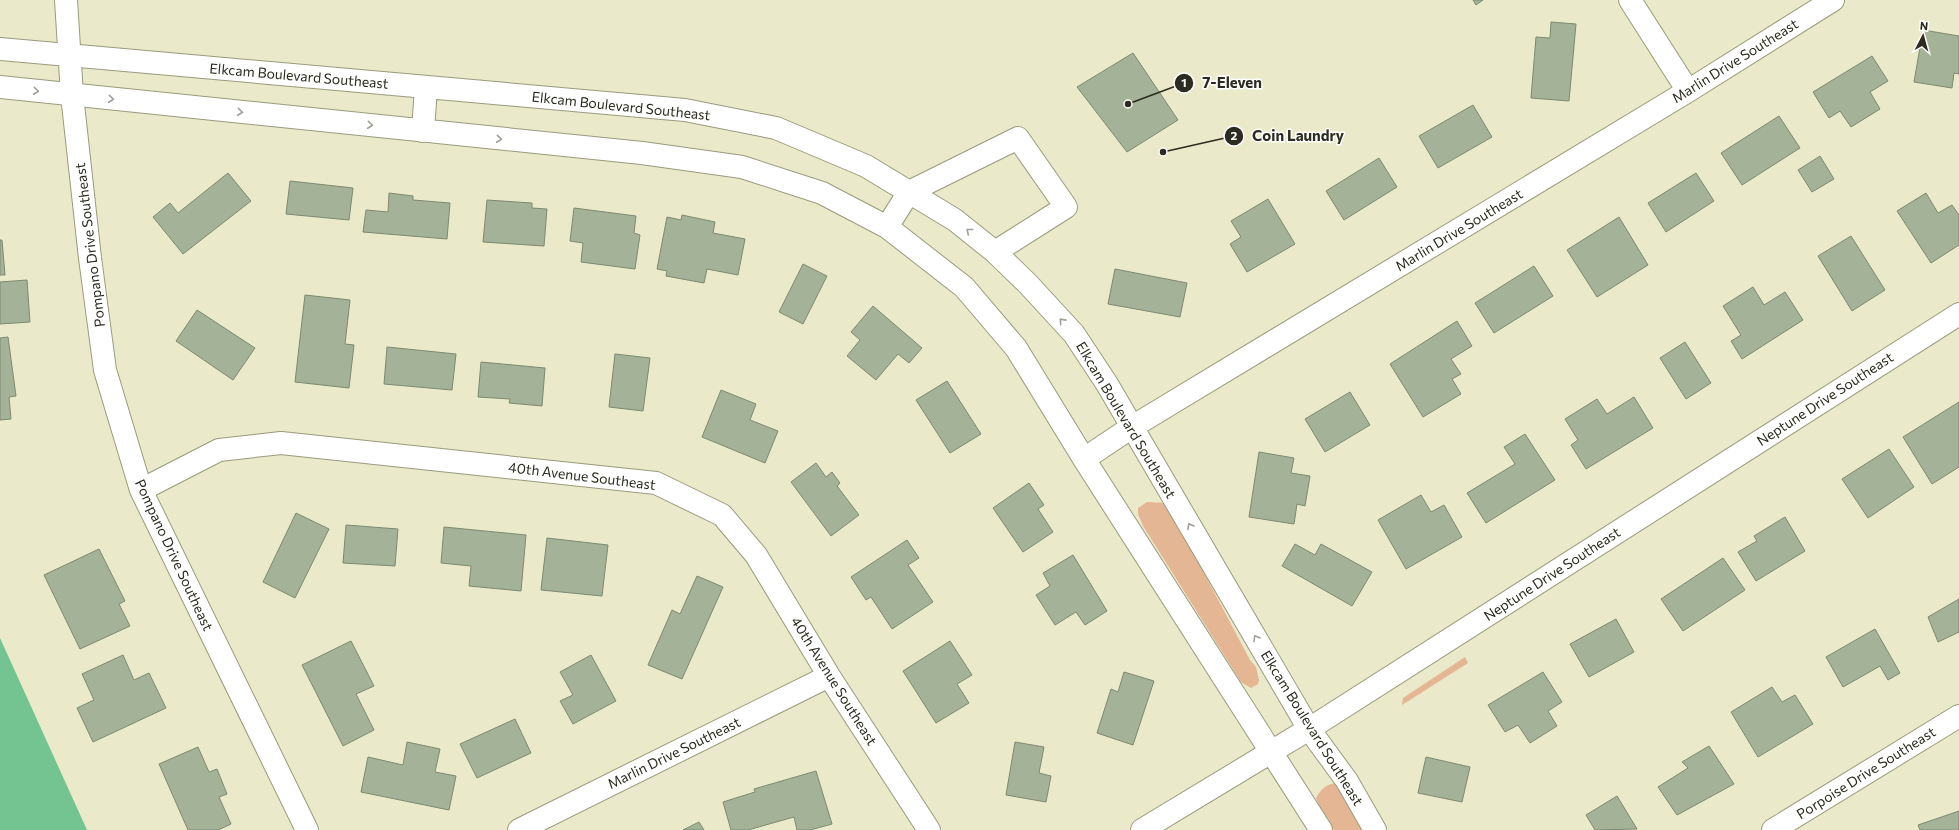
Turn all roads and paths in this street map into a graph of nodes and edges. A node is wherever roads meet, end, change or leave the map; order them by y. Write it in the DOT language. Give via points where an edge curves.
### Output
graph roads {
  1 [pos="66,0"];
  2 [pos="1630,0"];
  3 [pos="1833,0"];
  4 [pos="0,49"];
  5 [pos="69,55"];
  6 [pos="0,87"];
  7 [pos="426,87"];
  8 [pos="1688,91"];
  9 [pos="72,95"];
  10 [pos="423,131"];
  11 [pos="909,192"];
  12 [pos="887,227"];
  13 [pos="995,252"];
  14 [pos="1959,314"];
  15 [pos="1132,427"];
  16 [pos="1084,459"];
  17 [pos="141,490"];
  18 [pos="829,676"];
  19 [pos="1959,716"];
  20 [pos="1309,729"];
  21 [pos="1271,751"];
  22 [pos="308,830"];
  23 [pos="518,830"];
  24 [pos="929,830"];
  25 [pos="1142,830"];
  26 [pos="1321,830"];
  27 [pos="1375,830"];
  28 [pos="1773,830"];
  1 -- 5 [label="street, Pompano Drive Southeast"];
  2 -- 8 [label="street"];
  3 -- 8 [label="street, Marlin Drive Southeast"];
  4 -- 5 [label="street, Elkcam Boulevard Southeast"];
  5 -- 7 [label="street, Elkcam Boulevard Southeast"];
  5 -- 9 [label="street, Pompano Drive Southeast"];
  6 -- 9 [label="street, one-way"];
  7 -- 10 [label="street"];
  7 -- 11 [label="street, Elkcam Boulevard Southeast" via="685,110 776,128 866,166"];
  8 -- 15 [label="street, Marlin Drive Southeast"];
  9 -- 10 [label="street, one-way"];
  9 -- 17 [label="street, Pompano Drive Southeast" via="105,370"];
  10 -- 12 [label="street, one-way" via="642,153 742,167 822,193"];
  11 -- 12 [label="street"];
  13 -- 11 [label="street, Elkcam Boulevard Southeast, one-way" via="954,220"];
  11 -- 13 [label="street" via="1018,138 1066,207"];
  12 -- 16 [label="street" via="964,288 1016,348"];
  15 -- 13 [label="street, Elkcam Boulevard Southeast, one-way" via="1074,334"];
  14 -- 20 [label="street, Neptune Drive Southeast"];
  15 -- 16 [label="street, Marlin Drive Southeast"];
  20 -- 15 [label="street, Elkcam Boulevard Southeast, one-way"];
  16 -- 21 [label="street"];
  17 -- 18 [label="street, 40th Avenue Southeast" via="219,450 280,444 656,483 722,516 756,556"];
  17 -- 22 [label="street, Pompano Drive Southeast"];
  18 -- 23 [label="street, Marlin Drive Southeast"];
  18 -- 24 [label="street, 40th Avenue Southeast"];
  19 -- 28 [label="street, Porpoise Drive Southeast"];
  20 -- 21 [label="street, Neptune Drive Southeast"];
  20 -- 27 [label="street, Elkcam Boulevard Southeast" via="1347,782"];
  21 -- 25 [label="street, Neptune Drive Southeast"];
  21 -- 26 [label="street"];
}
